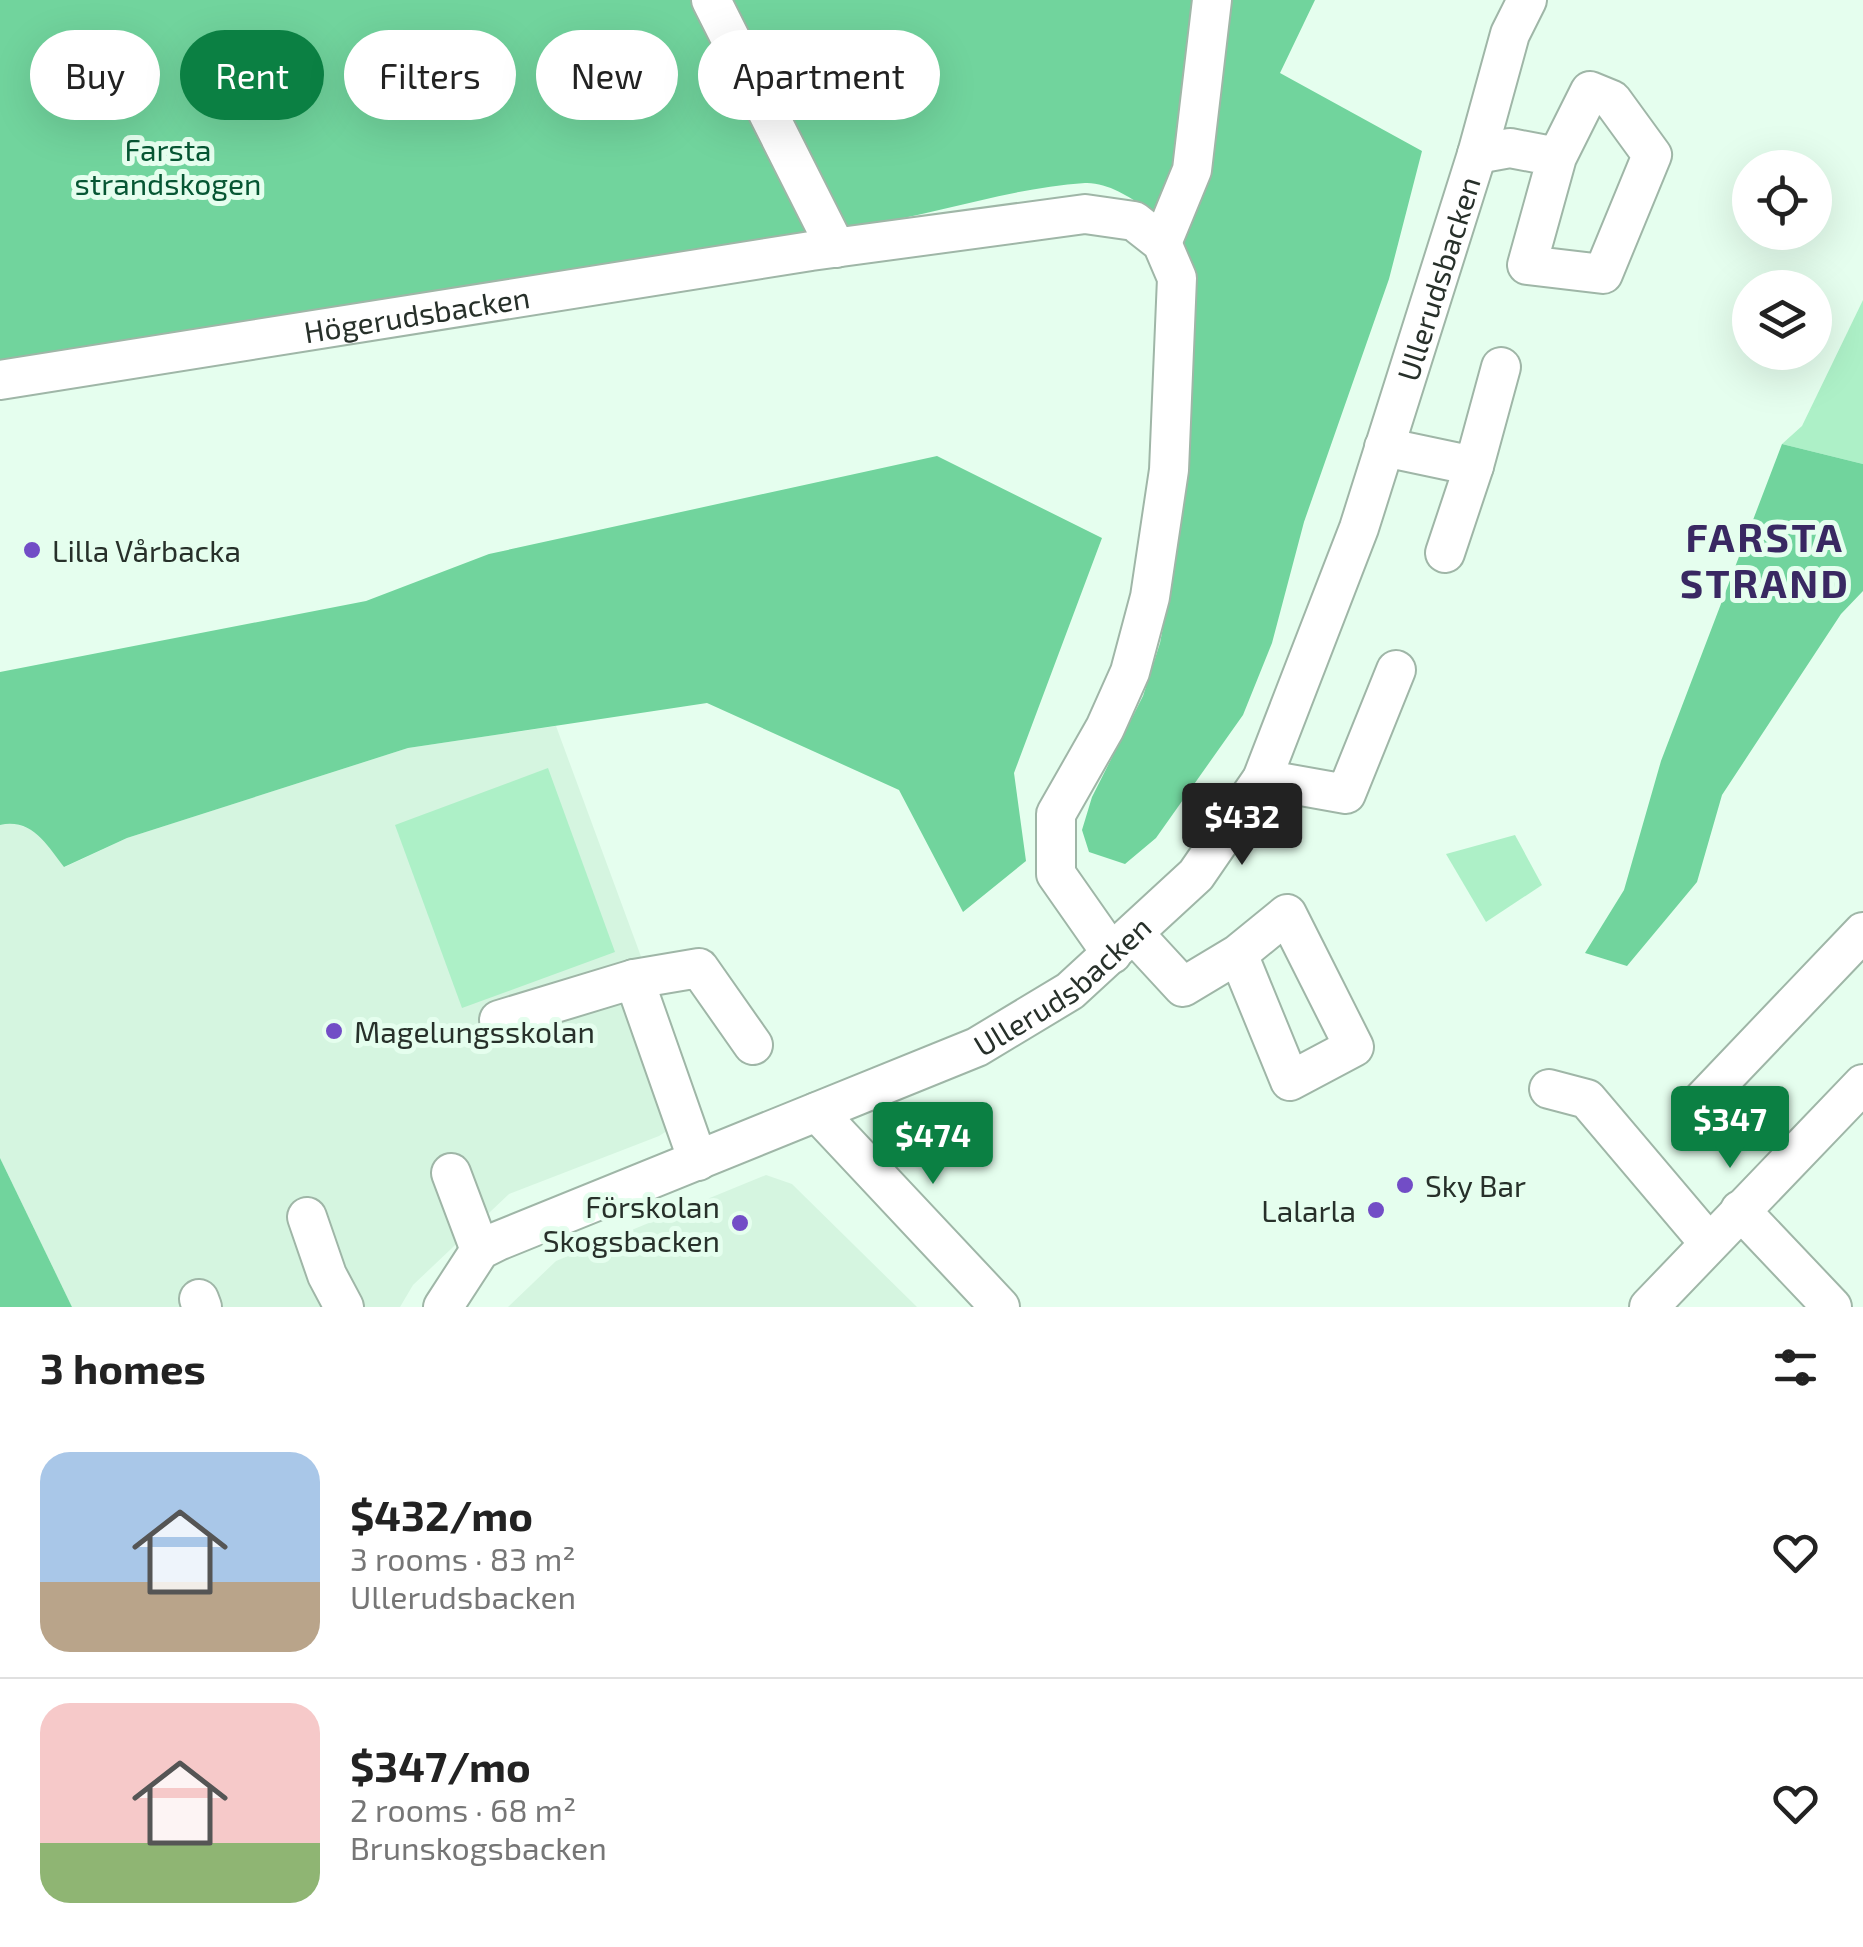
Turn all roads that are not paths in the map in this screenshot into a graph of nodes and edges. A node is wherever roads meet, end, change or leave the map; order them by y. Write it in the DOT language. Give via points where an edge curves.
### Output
graph roads {
  1 [pos="711,0"];
  2 [pos="1212,0"];
  3 [pos="1528,0"];
  4 [pos="1477,154"];
  5 [pos="1558,157"];
  6 [pos="1162,244"];
  7 [pos="836,248"];
  8 [pos="1501,367"];
  9 [pos="0,380"];
  10 [pos="1384,447"];
  11 [pos="1474,466"];
  12 [pos="1445,553"];
  13 [pos="1396,670"];
  14 [pos="1262,779"];
  15 [pos="1863,932"];
  16 [pos="1124,944"];
  17 [pos="1238,954"];
  18 [pos="634,980"];
  19 [pos="498,1020"];
  20 [pos="754,1044"];
  21 [pos="1863,1084"];
  22 [pos="1550,1089"];
  23 [pos="1696,1106"];
  24 [pos="818,1112"];
  25 [pos="698,1160"];
  26 [pos="450,1173"];
  27 [pos="1740,1210"];
  28 [pos="308,1217"];
  29 [pos="1708,1243"];
  30 [pos="480,1250"];
  31 [pos="344,1307"];
  32 [pos="443,1307"];
  33 [pos="1000,1307"];
  34 [pos="1649,1307"];
  35 [pos="1832,1307"];
  1 -- 7 [label="street"];
  2 -- 6 [label="street" via="1192,170"];
  3 -- 4 [label="street, Ullerudsbacken" via="1510,34"];
  4 -- 5 [label="street" via="1510,148"];
  4 -- 10 [label="street, Ullerudsbacken"];
  5 -- 5 [label="street" via="1527,265 1603,274 1652,155 1612,100 1590,91"];
  6 -- 7 [label="street, Högerudsbacken" via="1134,221 1086,214"];
  6 -- 16 [label="street" via="1177,278 1178,314 1170,470 1150,597 1130,672 1056,814 1056,874"];
  7 -- 9 [label="street, Högerudsbacken"];
  8 -- 11 [label="street"];
  10 -- 11 [label="street"];
  10 -- 14 [label="street, Ullerudsbacken"];
  11 -- 12 [label="street"];
  13 -- 14 [label="street" via="1346,794"];
  14 -- 16 [label="street, Ullerudsbacken" via="1196,875"];
  15 -- 23 [label="street"];
  16 -- 17 [label="street" via="1183,986"];
  16 -- 24 [label="street, Ullerudsbacken" via="1070,991 977,1047"];
  18 -- 19 [label="street"];
  18 -- 20 [label="street" via="699,968"];
  18 -- 25 [label="street"];
  21 -- 27 [label="street"];
  22 -- 29 [label="street" via="1587,1099"];
  24 -- 25 [label="street, Ullerudsbacken"];
  24 -- 33 [label="street"];
  25 -- 30 [label="street, Ullerudsbacken"];
  26 -- 30 [label="street"];
  27 -- 29 [label="street"];
  27 -- 35 [label="street"];
  28 -- 31 [label="street"];
  29 -- 34 [label="street"];
  30 -- 32 [label="street"];
}
